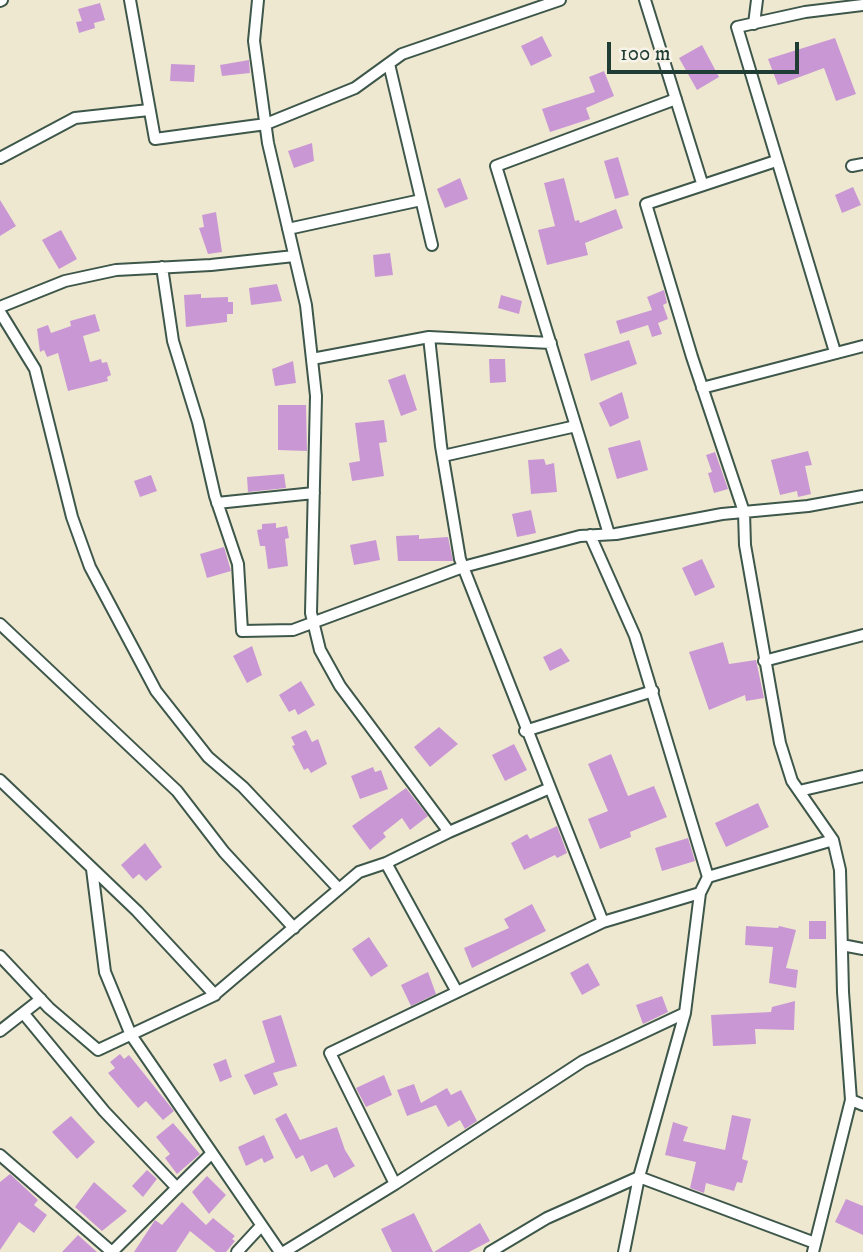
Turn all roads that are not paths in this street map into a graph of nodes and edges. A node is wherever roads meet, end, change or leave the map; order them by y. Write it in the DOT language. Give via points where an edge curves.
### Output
graph roads {
  1 [pos="130,0"];
  2 [pos="258,0"];
  3 [pos="559,0"];
  4 [pos="645,0"];
  5 [pos="757,0"];
  6 [pos="863,5"];
  7 [pos="754,24"];
  8 [pos="389,64"];
  9 [pos="676,99"];
  10 [pos="149,110"];
  11 [pos="266,124"];
  12 [pos="0,158"];
  13 [pos="776,161"];
  14 [pos="702,183"];
  15 [pos="421,200"];
  16 [pos="288,229"];
  17 [pos="432,244"];
  18 [pos="294,256"];
  19 [pos="162,267"];
  20 [pos="0,307"];
  21 [pos="2,321"];
  22 [pos="429,337"];
  23 [pos="551,343"];
  24 [pos="863,346"];
  25 [pos="835,352"];
  26 [pos="312,359"];
  27 [pos="702,388"];
  28 [pos="576,426"];
  29 [pos="443,456"];
  30 [pos="314,493"];
  31 [pos="863,496"];
  32 [pos="217,503"];
  33 [pos="744,512"];
  34 [pos="609,534"];
  35 [pos="590,535"];
  36 [pos="463,567"];
  37 [pos="0,624"];
  38 [pos="314,625"];
  39 [pos="863,635"];
  40 [pos="764,661"];
  41 [pos="653,691"];
  42 [pos="525,730"];
  43 [pos="863,776"];
  44 [pos="0,780"];
  45 [pos="550,788"];
  46 [pos="799,791"];
  47 [pos="449,832"];
  48 [pos="833,840"];
  49 [pos="386,863"];
  50 [pos="92,869"];
  51 [pos="708,877"];
  52 [pos="339,889"];
  53 [pos="700,893"];
  54 [pos="603,922"];
  55 [pos="294,928"];
  56 [pos="842,945"];
  57 [pos="863,949"];
  58 [pos="0,956"];
  59 [pos="457,992"];
  60 [pos="215,995"];
  61 [pos="41,999"];
  62 [pos="685,1013"];
  63 [pos="24,1014"];
  64 [pos="0,1031"];
  65 [pos="131,1035"];
  66 [pos="851,1100"];
  67 [pos="863,1105"];
  68 [pos="0,1154"];
  69 [pos="210,1154"];
  70 [pos="639,1177"];
  71 [pos="395,1184"];
  72 [pos="177,1188"];
  73 [pos="261,1226"];
  74 [pos="814,1247"];
  75 [pos="237,1252"];
  76 [pos="282,1252"];
  77 [pos="490,1252"];
  78 [pos="624,1252"];
  1 -- 10 [label="street"];
  2 -- 11 [label="street" via="254,41"];
  3 -- 8 [label="street" via="402,54"];
  4 -- 9 [label="street"];
  5 -- 7 [label="street"];
  6 -- 7 [label="street"];
  7 -- 13 [label="street" via="737,27"];
  8 -- 11 [label="street" via="355,88"];
  8 -- 15 [label="street"];
  9 -- 14 [label="street"];
  9 -- 23 [label="street" via="496,166"];
  10 -- 11 [label="street" via="155,139"];
  10 -- 12 [label="street" via="75,118"];
  11 -- 16 [label="street"];
  13 -- 14 [label="street"];
  13 -- 25 [label="street"];
  14 -- 27 [label="street" via="646,204"];
  15 -- 16 [label="street"];
  15 -- 17 [label="street"];
  16 -- 18 [label="street"];
  18 -- 19 [label="street"];
  18 -- 26 [label="street"];
  19 -- 20 [label="street" via="116,270 65,281"];
  19 -- 32 [label="street" via="173,341"];
  21 -- 52 [label="street" via="35,369 72,517 90,567 156,691 208,757 243,787"];
  22 -- 23 [label="street"];
  22 -- 26 [label="street"];
  22 -- 29 [label="street"];
  23 -- 28 [label="street"];
  24 -- 25 [label="street"];
  25 -- 27 [label="street"];
  26 -- 30 [label="street"];
  27 -- 33 [label="street"];
  28 -- 29 [label="street"];
  28 -- 34 [label="street"];
  29 -- 36 [label="street"];
  30 -- 32 [label="street"];
  30 -- 38 [label="street"];
  31 -- 33 [label="street"];
  32 -- 38 [label="street" via="238,564 242,631"];
  33 -- 34 [label="street"];
  33 -- 40 [label="street"];
  34 -- 35 [label="street"];
  35 -- 36 [label="street"];
  35 -- 41 [label="street" via="635,636"];
  36 -- 38 [label="street"];
  36 -- 42 [label="street"];
  37 -- 55 [label="street" via="177,791 224,852"];
  38 -- 47 [label="street" via="320,650 340,686"];
  39 -- 40 [label="street"];
  40 -- 46 [label="street" via="780,743"];
  41 -- 42 [label="street"];
  41 -- 51 [label="street"];
  42 -- 45 [label="street"];
  43 -- 46 [label="street"];
  44 -- 50 [label="street"];
  45 -- 47 [label="street"];
  45 -- 54 [label="street"];
  46 -- 48 [label="street"];
  47 -- 49 [label="street"];
  48 -- 51 [label="street"];
  48 -- 56 [label="street" via="840,870"];
  49 -- 52 [label="street" via="359,872"];
  49 -- 59 [label="street"];
  50 -- 60 [label="street"];
  50 -- 65 [label="street" via="106,972"];
  51 -- 53 [label="street"];
  52 -- 55 [label="street"];
  53 -- 54 [label="street"];
  53 -- 62 [label="street"];
  54 -- 59 [label="street"];
  55 -- 60 [label="street"];
  56 -- 57 [label="street"];
  56 -- 66 [label="street"];
  58 -- 61 [label="street"];
  59 -- 71 [label="street" via="330,1053"];
  60 -- 65 [label="street"];
  61 -- 63 [label="street"];
  61 -- 65 [label="street" via="98,1050"];
  62 -- 70 [label="street"];
  62 -- 71 [label="street" via="583,1062"];
  63 -- 64 [label="street"];
  63 -- 72 [label="street" via="104,1111"];
  65 -- 69 [label="street"];
  66 -- 67 [label="street"];
  66 -- 74 [label="street"];
  68 -- 72 [label="street" via="112,1252"];
  69 -- 72 [label="street"];
  69 -- 73 [label="street"];
  70 -- 74 [label="street"];
  70 -- 77 [label="street" via="547,1218"];
  70 -- 78 [label="street"];
  71 -- 76 [label="street"];
  73 -- 75 [label="street"];
  73 -- 76 [label="street"];
}
